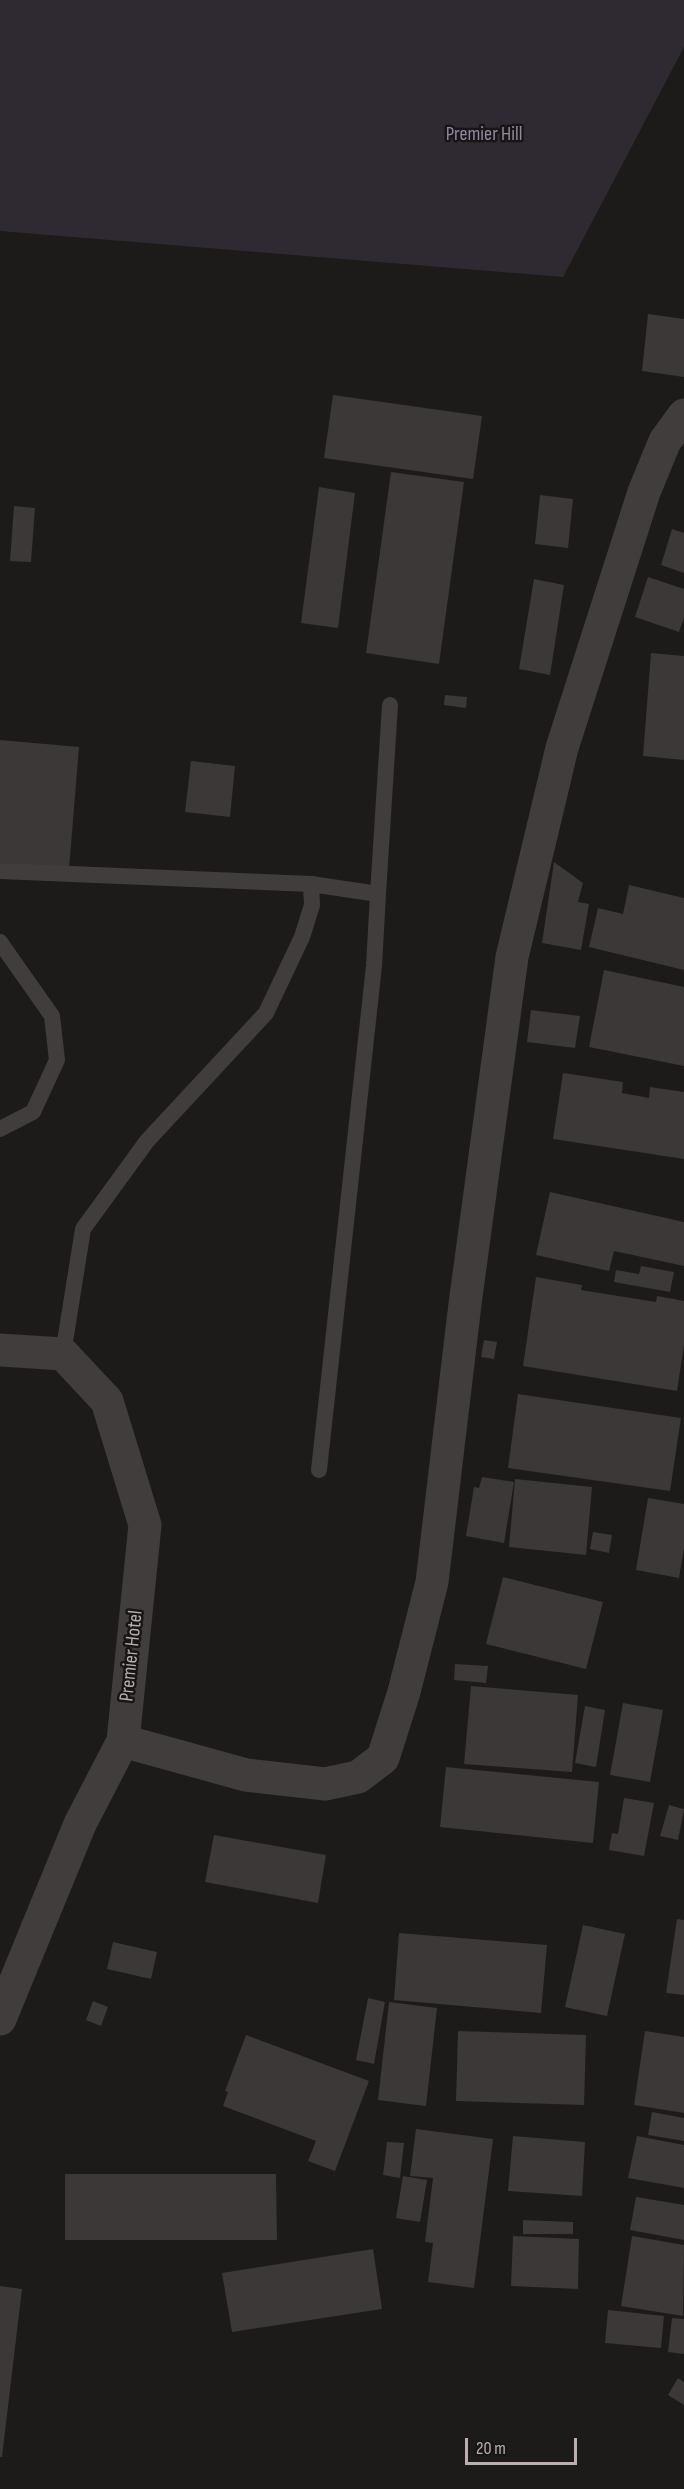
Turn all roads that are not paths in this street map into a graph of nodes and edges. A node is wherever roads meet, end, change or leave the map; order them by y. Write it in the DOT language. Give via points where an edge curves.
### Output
graph roads {
  1 [pos="684,415"];
  2 [pos="390,705"];
  3 [pos="0,871"];
  4 [pos="311,884"];
  5 [pos="378,894"];
  6 [pos="0,942"];
  7 [pos="0,1129"];
  8 [pos="0,1350"];
  9 [pos="63,1354"];
  10 [pos="320,1470"];
  11 [pos="123,1741"];
  12 [pos="0,2019"];
  1 -- 11 [label="street" via="665,441 637,514 562,748 512,957 432,1582 404,1692 382,1758 358,1777 325,1784 246,1775"];
  2 -- 5 [label="lane"];
  3 -- 4 [label="lane"];
  4 -- 5 [label="lane"];
  4 -- 9 [label="lane" via="312,905 302,937 266,1013 147,1141 83,1229"];
  5 -- 10 [label="lane" via="374,966"];
  6 -- 7 [label="lane" via="52,1016 57,1060 33,1112"];
  8 -- 9 [label="street"];
  9 -- 11 [label="street, Premier Hotel" via="107,1401 145,1525"];
  11 -- 12 [label="street, Premier Hotel" via="80,1824"];
}
